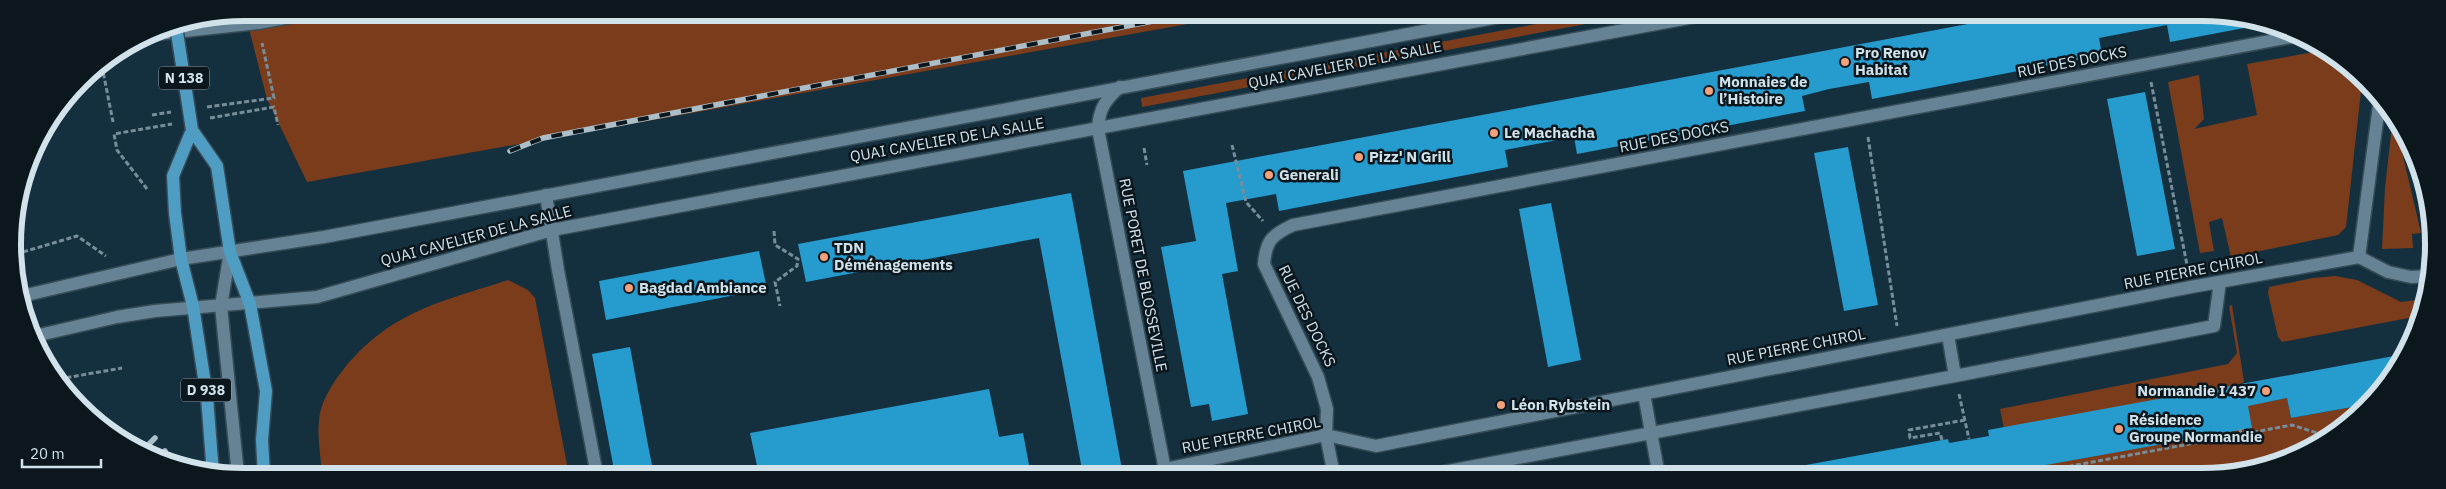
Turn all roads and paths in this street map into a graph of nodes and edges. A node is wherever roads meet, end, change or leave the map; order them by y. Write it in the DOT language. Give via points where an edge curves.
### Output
graph roads {
  1 [pos="269,21"];
  2 [pos="1478,21"];
  3 [pos="1672,21"];
  4 [pos="258,23"];
  5 [pos="177,32"];
  6 [pos="177,32"];
  7 [pos="2286,38"];
  8 [pos="2147,64"];
  9 [pos="103,72"];
  10 [pos="1120,88"];
  11 [pos="200,108"];
  12 [pos="2379,109"];
  13 [pos="1865,118"];
  14 [pos="202,119"];
  15 [pos="112,122"];
  16 [pos="278,125"];
  17 [pos="155,127"];
  18 [pos="1098,128"];
  19 [pos="192,130"];
  20 [pos="1232,145"];
  21 [pos="1144,148"];
  22 [pos="1147,165"];
  23 [pos="147,189"];
  24 [pos="546,194"];
  25 [pos="552,230"];
  26 [pos="774,231"];
  27 [pos="1274,234"];
  28 [pos="22,252"];
  29 [pos="230,252"];
  30 [pos="106,256"];
  31 [pos="2359,257"];
  32 [pos="181,258"];
  33 [pos="2422,276"];
  34 [pos="2220,282"];
  35 [pos="2191,287"];
  36 [pos="27,295"];
  37 [pos="250,304"];
  38 [pos="193,306"];
  39 [pos="221,306"];
  40 [pos="780,306"];
  41 [pos="40,335"];
  42 [pos="1948,335"];
  43 [pos="1900,344"];
  44 [pos="122,368"];
  45 [pos="1955,376"];
  46 [pos="66,378"];
  47 [pos="1644,394"];
  48 [pos="1965,420"];
  49 [pos="2240,428"];
  50 [pos="1651,433"];
  51 [pos="2241,434"];
  52 [pos="2320,434"];
  53 [pos="1326,435"];
  54 [pos="1942,440"];
  55 [pos="1969,440"];
  56 [pos="213,466"];
  57 [pos="237,468"];
  58 [pos="264,468"];
  59 [pos="596,468"];
  60 [pos="1164,468"];
  61 [pos="1182,468"];
  62 [pos="1333,468"];
  63 [pos="1464,468"];
  64 [pos="1658,468"];
  65 [pos="2060,468"];
  1 -- 4 [label="street"];
  2 -- 10 [label="street, QUAI CAVELIER DE LA SALLE"];
  3 -- 18 [label="street, QUAI CAVELIER DE LA SALLE"];
  4 -- 5 [label="street"];
  4 -- 11 [label="path" via="274,98"];
  6 -- 19 [label="main road, N 138, bridge"];
  7 -- 8 [label="street, RUE DES DOCKS"];
  8 -- 13 [label="street, RUE DES DOCKS"];
  8 -- 35 [label="path"];
  9 -- 15 [label="path"];
  10 -- 18 [label="street, RUE PORET DE BLOSSEVILLE" via="1103,102"];
  10 -- 24 [label="street, QUAI CAVELIER DE LA SALLE"];
  12 -- 31 [label="street"];
  13 -- 27 [label="street, RUE DES DOCKS" via="1293,225"];
  13 -- 43 [label="path"];
  14 -- 16 [label="path" via="274,107"];
  17 -- 23 [label="path" via="114,134 117,150"];
  18 -- 25 [label="street, QUAI CAVELIER DE LA SALLE"];
  18 -- 60 [label="street, RUE PORET DE BLOSSEVILLE"];
  19 -- 29 [label="main road, N 138" via="217,166"];
  19 -- 32 [label="main road" via="173,176"];
  20 -- 27 [label="path" via="1246,202"];
  21 -- 22 [label="path"];
  24 -- 25 [label="street"];
  24 -- 29 [label="street, QUAI CAVELIER DE LA SALLE"];
  25 -- 37 [label="street, QUAI CAVELIER DE LA SALLE" via="317,297"];
  25 -- 59 [label="street"];
  26 -- 40 [label="path" via="775,245 798,259 798,266 775,282"];
  27 -- 53 [label="street, RUE DES DOCKS" via="1265,248 1264,264 1318,377 1327,409"];
  28 -- 30 [label="path" via="77,236"];
  29 -- 32 [label="street, QUAI CAVELIER DE LA SALLE"];
  29 -- 37 [label="main road, N 138"];
  29 -- 39 [label="street"];
  31 -- 33 [label="street" via="2388,272"];
  31 -- 34 [label="street, RUE PIERRE CHIROL"];
  32 -- 36 [label="street, QUAI CAVELIER DE LA SALLE"];
  32 -- 38 [label="main road"];
  34 -- 35 [label="street, RUE PIERRE CHIROL"];
  34 -- 45 [label="street" via="2214,326"];
  35 -- 42 [label="street, RUE PIERRE CHIROL"];
  37 -- 39 [label="street, QUAI CAVELIER DE LA SALLE"];
  37 -- 58 [label="main road" via="266,391"];
  38 -- 39 [label="street, QUAI CAVELIER DE LA SALLE"];
  38 -- 41 [label="street, QUAI CAVELIER DE LA SALLE" via="116,317"];
  38 -- 56 [label="main road, D 938"];
  39 -- 57 [label="street"];
  42 -- 43 [label="street, RUE PIERRE CHIROL"];
  42 -- 45 [label="street"];
  43 -- 47 [label="street, RUE PIERRE CHIROL"];
  44 -- 46 [label="path"];
  45 -- 48 [label="path"];
  45 -- 50 [label="street"];
  47 -- 50 [label="street"];
  47 -- 53 [label="street, RUE PIERRE CHIROL" via="1376,446"];
  48 -- 54 [label="path" via="1909,430 1910,438 1940,433"];
  48 -- 55 [label="path"];
  49 -- 51 [label="path"];
  50 -- 63 [label="street"];
  50 -- 64 [label="street"];
  51 -- 52 [label="path" via="2292,425"];
  51 -- 65 [label="path"];
  53 -- 61 [label="street, RUE PIERRE CHIROL"];
  53 -- 62 [label="street, RUE DES DOCKS"];
}
